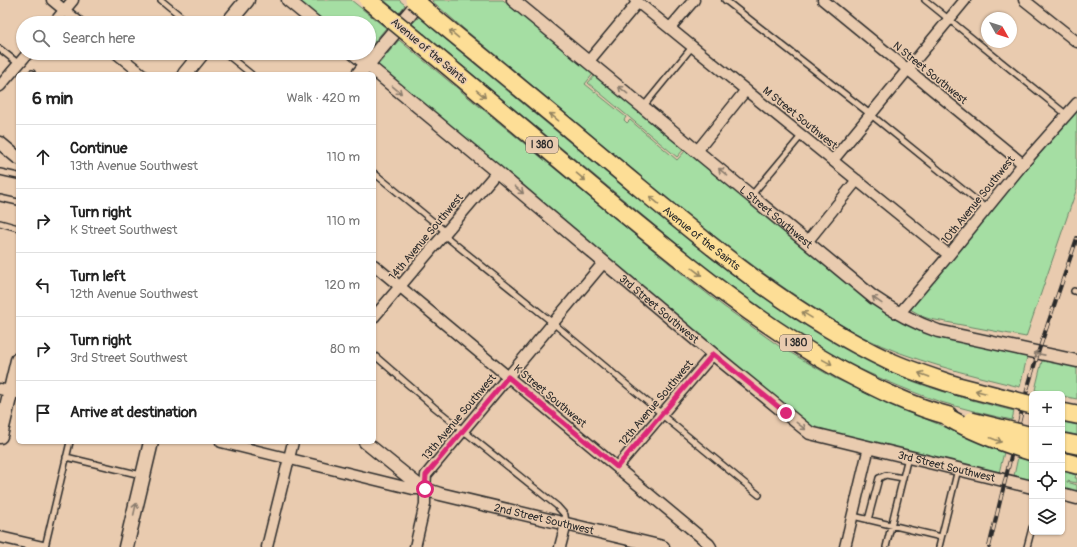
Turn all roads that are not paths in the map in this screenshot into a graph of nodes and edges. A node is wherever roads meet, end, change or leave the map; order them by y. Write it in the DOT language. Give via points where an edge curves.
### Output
graph roads {
  1 [pos="52,0"];
  2 [pos="73,0"];
  3 [pos="161,0"];
  4 [pos="247,0"];
  5 [pos="288,0"];
  6 [pos="368,0"];
  7 [pos="414,0"];
  8 [pos="421,0"];
  9 [pos="513,0"];
  10 [pos="694,0"];
  11 [pos="726,0"];
  12 [pos="823,0"];
  13 [pos="925,0"];
  14 [pos="965,0"];
  15 [pos="1024,0"];
  16 [pos="636,1"];
  17 [pos="64,10"];
  18 [pos="59,16"];
  19 [pos="71,16"];
  20 [pos="180,16"];
  21 [pos="234,16"];
  22 [pos="307,16"];
  23 [pos="949,19"];
  24 [pos="670,28"];
  25 [pos="1077,42"];
  26 [pos="692,46"];
  27 [pos="0,49"];
  28 [pos="376,54"];
  29 [pos="22,60"];
  30 [pos="125,60"];
  31 [pos="196,60"];
  32 [pos="234,60"];
  33 [pos="357,60"];
  34 [pos="371,60"];
  35 [pos="588,62"];
  36 [pos="19,64"];
  37 [pos="363,69"];
  38 [pos="907,69"];
  39 [pos="140,72"];
  40 [pos="187,72"];
  41 [pos="249,72"];
  42 [pos="376,79"];
  43 [pos="0,86"];
  44 [pos="746,90"];
  45 [pos="1077,103"];
  46 [pos="643,107"];
  47 [pos="870,114"];
  48 [pos="1067,115"];
  49 [pos="802,135"];
  50 [pos="1,145"];
  51 [pos="697,151"];
  52 [pos="16,156"];
  53 [pos="833,160"];
  54 [pos="1023,164"];
  55 [pos="0,172"];
  56 [pos="497,172"];
  57 [pos="376,175"];
  58 [pos="16,176"];
  59 [pos="857,180"];
  60 [pos="751,196"];
  61 [pos="0,198"];
  62 [pos="16,202"];
  63 [pos="987,209"];
  64 [pos="0,223"];
  65 [pos="16,227"];
  66 [pos="445,233"];
  67 [pos="807,242"];
  68 [pos="949,255"];
  69 [pos="604,262"];
  70 [pos="376,267"];
  71 [pos="400,286"];
  72 [pos="899,314"];
  73 [pos="376,315"];
  74 [pos="553,323"];
  75 [pos="713,354"];
  76 [pos="376,357"];
  77 [pos="1077,362"];
  78 [pos="16,368"];
  79 [pos="508,377"];
  80 [pos="10,391"];
  81 [pos="1029,404"];
  82 [pos="1065,408"];
  83 [pos="1077,408"];
  84 [pos="1065,413"];
  85 [pos="662,414"];
  86 [pos="1077,415"];
  87 [pos="946,416"];
  88 [pos="464,430"];
  89 [pos="1029,435"];
  90 [pos="0,436"];
  91 [pos="1065,443"];
  92 [pos="69,444"];
  93 [pos="151,444"];
  94 [pos="230,444"];
  95 [pos="292,444"];
  96 [pos="368,444"];
  97 [pos="1077,445"];
  98 [pos="869,447"];
  99 [pos="1029,451"];
  100 [pos="66,457"];
  101 [pos="908,457"];
  102 [pos="289,458"];
  103 [pos="1065,462"];
  104 [pos="1077,465"];
  105 [pos="617,467"];
  106 [pos="958,468"];
  107 [pos="143,476"];
  108 [pos="903,478"];
  109 [pos="421,486"];
  110 [pos="1029,486"];
  111 [pos="759,495"];
  112 [pos="1065,495"];
  113 [pos="1077,498"];
  114 [pos="853,516"];
  115 [pos="868,520"];
  116 [pos="566,524"];
  117 [pos="892,525"];
  118 [pos="1030,535"];
  119 [pos="0,537"];
  120 [pos="941,537"];
  121 [pos="44,547"];
  122 [pos="126,547"];
  123 [pos="267,547"];
  124 [pos="415,547"];
  125 [pos="560,547"];
  126 [pos="663,547"];
  127 [pos="711,547"];
  128 [pos="845,547"];
  129 [pos="886,547"];
  130 [pos="939,547"];
  131 [pos="1027,547"];
  1 -- 17 [label="street"];
  2 -- 17 [label="street"];
  3 -- 20 [label="lane"];
  4 -- 21 [label="main road"];
  5 -- 22 [label="street"];
  6 -- 87 [label="highway, Avenue of the Saints / I 380, one-way, bridge" via="691,268 763,322 862,381"];
  81 -- 7 [label="highway, Avenue of the Saints / I 380, one-way, bridge" via="958,386 890,361 801,312 703,240"];
  8 -- 28 [label="main road"];
  9 -- 35 [label="street, L Street Southwest"];
  10 -- 24 [label="street"];
  11 -- 47 [label="lane"];
  12 -- 38 [label="street, N Street Southwest"];
  13 -- 23 [label="lane"];
  14 -- 23 [label="street"];
  15 -- 25 [label="street"];
  16 -- 24 [label="street, M Street Southwest"];
  16 -- 35 [label="street"];
  17 -- 18 [label="street"];
  17 -- 19 [label="street"];
  23 -- 38 [label="street"];
  23 -- 48 [label="lane"];
  24 -- 26 [label="street, M Street Southwest"];
  26 -- 44 [label="street, M Street Southwest"];
  26 -- 46 [label="lane"];
  27 -- 36 [label="lane"];
  29 -- 36 [label="street"];
  30 -- 39 [label="street"];
  31 -- 40 [label="main road"];
  32 -- 41 [label="lane"];
  33 -- 37 [label="street, 3rd Street Southwest"];
  34 -- 37 [label="main road"];
  46 -- 35 [label="street, L Street Southwest, one-way"];
  36 -- 43 [label="street"];
  38 -- 47 [label="street"];
  38 -- 54 [label="street, N Street Southwest"];
  42 -- 56 [label="street, 3rd Street Southwest, one-way"];
  44 -- 49 [label="street, M Street Southwest"];
  44 -- 51 [label="street"];
  45 -- 48 [label="street, 10th Avenue Southwest"];
  46 -- 51 [label="street, L Street Southwest"];
  47 -- 53 [label="street"];
  47 -- 63 [label="lane"];
  48 -- 54 [label="street, 10th Avenue Southwest"];
  49 -- 53 [label="street, M Street Southwest"];
  49 -- 60 [label="lane"];
  50 -- 52 [label="street"];
  60 -- 51 [label="street, L Street Southwest, one-way"];
  53 -- 59 [label="street, M Street Southwest"];
  54 -- 63 [label="street, 10th Avenue Southwest"];
  55 -- 58 [label="lane"];
  56 -- 66 [label="street, 14th Avenue Southwest"];
  56 -- 69 [label="street, 3rd Street Southwest, one-way"];
  57 -- 66 [label="lane"];
  59 -- 67 [label="street"];
  59 -- 68 [label="street, M Street Southwest"];
  60 -- 67 [label="street, L Street Southwest"];
  61 -- 62 [label="lane"];
  63 -- 68 [label="street, 10th Avenue Southwest"];
  64 -- 65 [label="lane"];
  66 -- 71 [label="street, 14th Avenue Southwest"];
  66 -- 74 [label="lane"];
  72 -- 67 [label="street, L Street Southwest, one-way" via="873,297"];
  68 -- 72 [label="street, 10th Avenue Southwest"];
  69 -- 74 [label="street, 13th Avenue Southwest"];
  69 -- 75 [label="street, 3rd Street Southwest"];
  70 -- 71 [label="street, K Street Southwest"];
  71 -- 73 [label="street, 14th Avenue Southwest"];
  71 -- 79 [label="street, K Street Southwest"];
  77 -- 72 [label="street, L Street Southwest, one-way" via="938,330"];
  74 -- 79 [label="street, 13th Avenue Southwest"];
  74 -- 85 [label="lane"];
  75 -- 85 [label="street, 12th Avenue Southwest"];
  75 -- 98 [label="street, 3rd Street Southwest, one-way" via="810,433"];
  76 -- 88 [label="lane"];
  78 -- 80 [label="main road"];
  79 -- 88 [label="street, 13th Avenue Southwest"];
  79 -- 105 [label="street, K Street Southwest"];
  80 -- 90 [label="main road"];
  82 -- 83 [label="highway"];
  84 -- 86 [label="highway"];
  85 -- 105 [label="street, 12th Avenue Southwest"];
  85 -- 111 [label="lane"];
  87 -- 89 [label="highway, Avenue of the Saints / I 380, bridge"];
  87 -- 99 [label="highway, one-way, bridge" via="981,434"];
  88 -- 109 [label="street, 13th Avenue Southwest" via="426,475"];
  88 -- 116 [label="lane" via="557,506 565,515"];
  91 -- 97 [label="highway"];
  92 -- 100 [label="lane"];
  93 -- 107 [label="main road"];
  94 -- 102 [label="street, 2nd Street Southwest"];
  95 -- 102 [label="street"];
  96 -- 109 [label="street"];
  98 -- 101 [label="street, 3rd Street Southwest"];
  98 -- 114 [label="street"];
  100 -- 107 [label="lane"];
  100 -- 121 [label="lane"];
  101 -- 106 [label="street, 3rd Street Southwest"];
  101 -- 108 [label="lane"];
  102 -- 109 [label="street, 2nd Street Southwest" via="413,489"];
  102 -- 123 [label="street"];
  103 -- 104 [label="highway"];
  105 -- 127 [label="street, K Street Southwest"];
  106 -- 110 [label="street, 3rd Street Southwest"];
  106 -- 120 [label="lane"];
  122 -- 107 [label="main road, one-way"];
  108 -- 115 [label="lane" via="886,475 879,478"];
  108 -- 117 [label="lane"];
  109 -- 116 [label="street, 2nd Street Southwest" via="440,494"];
  109 -- 124 [label="street, 13th Avenue Southwest" via="425,504"];
  112 -- 113 [label="street"];
  114 -- 115 [label="lane"];
  114 -- 128 [label="street"];
  115 -- 117 [label="lane"];
  116 -- 125 [label="street"];
  116 -- 126 [label="street, 2nd Street Southwest"];
  117 -- 120 [label="lane"];
  117 -- 129 [label="lane"];
  118 -- 131 [label="lane"];
  119 -- 121 [label="street"];
  120 -- 130 [label="lane"];
}
